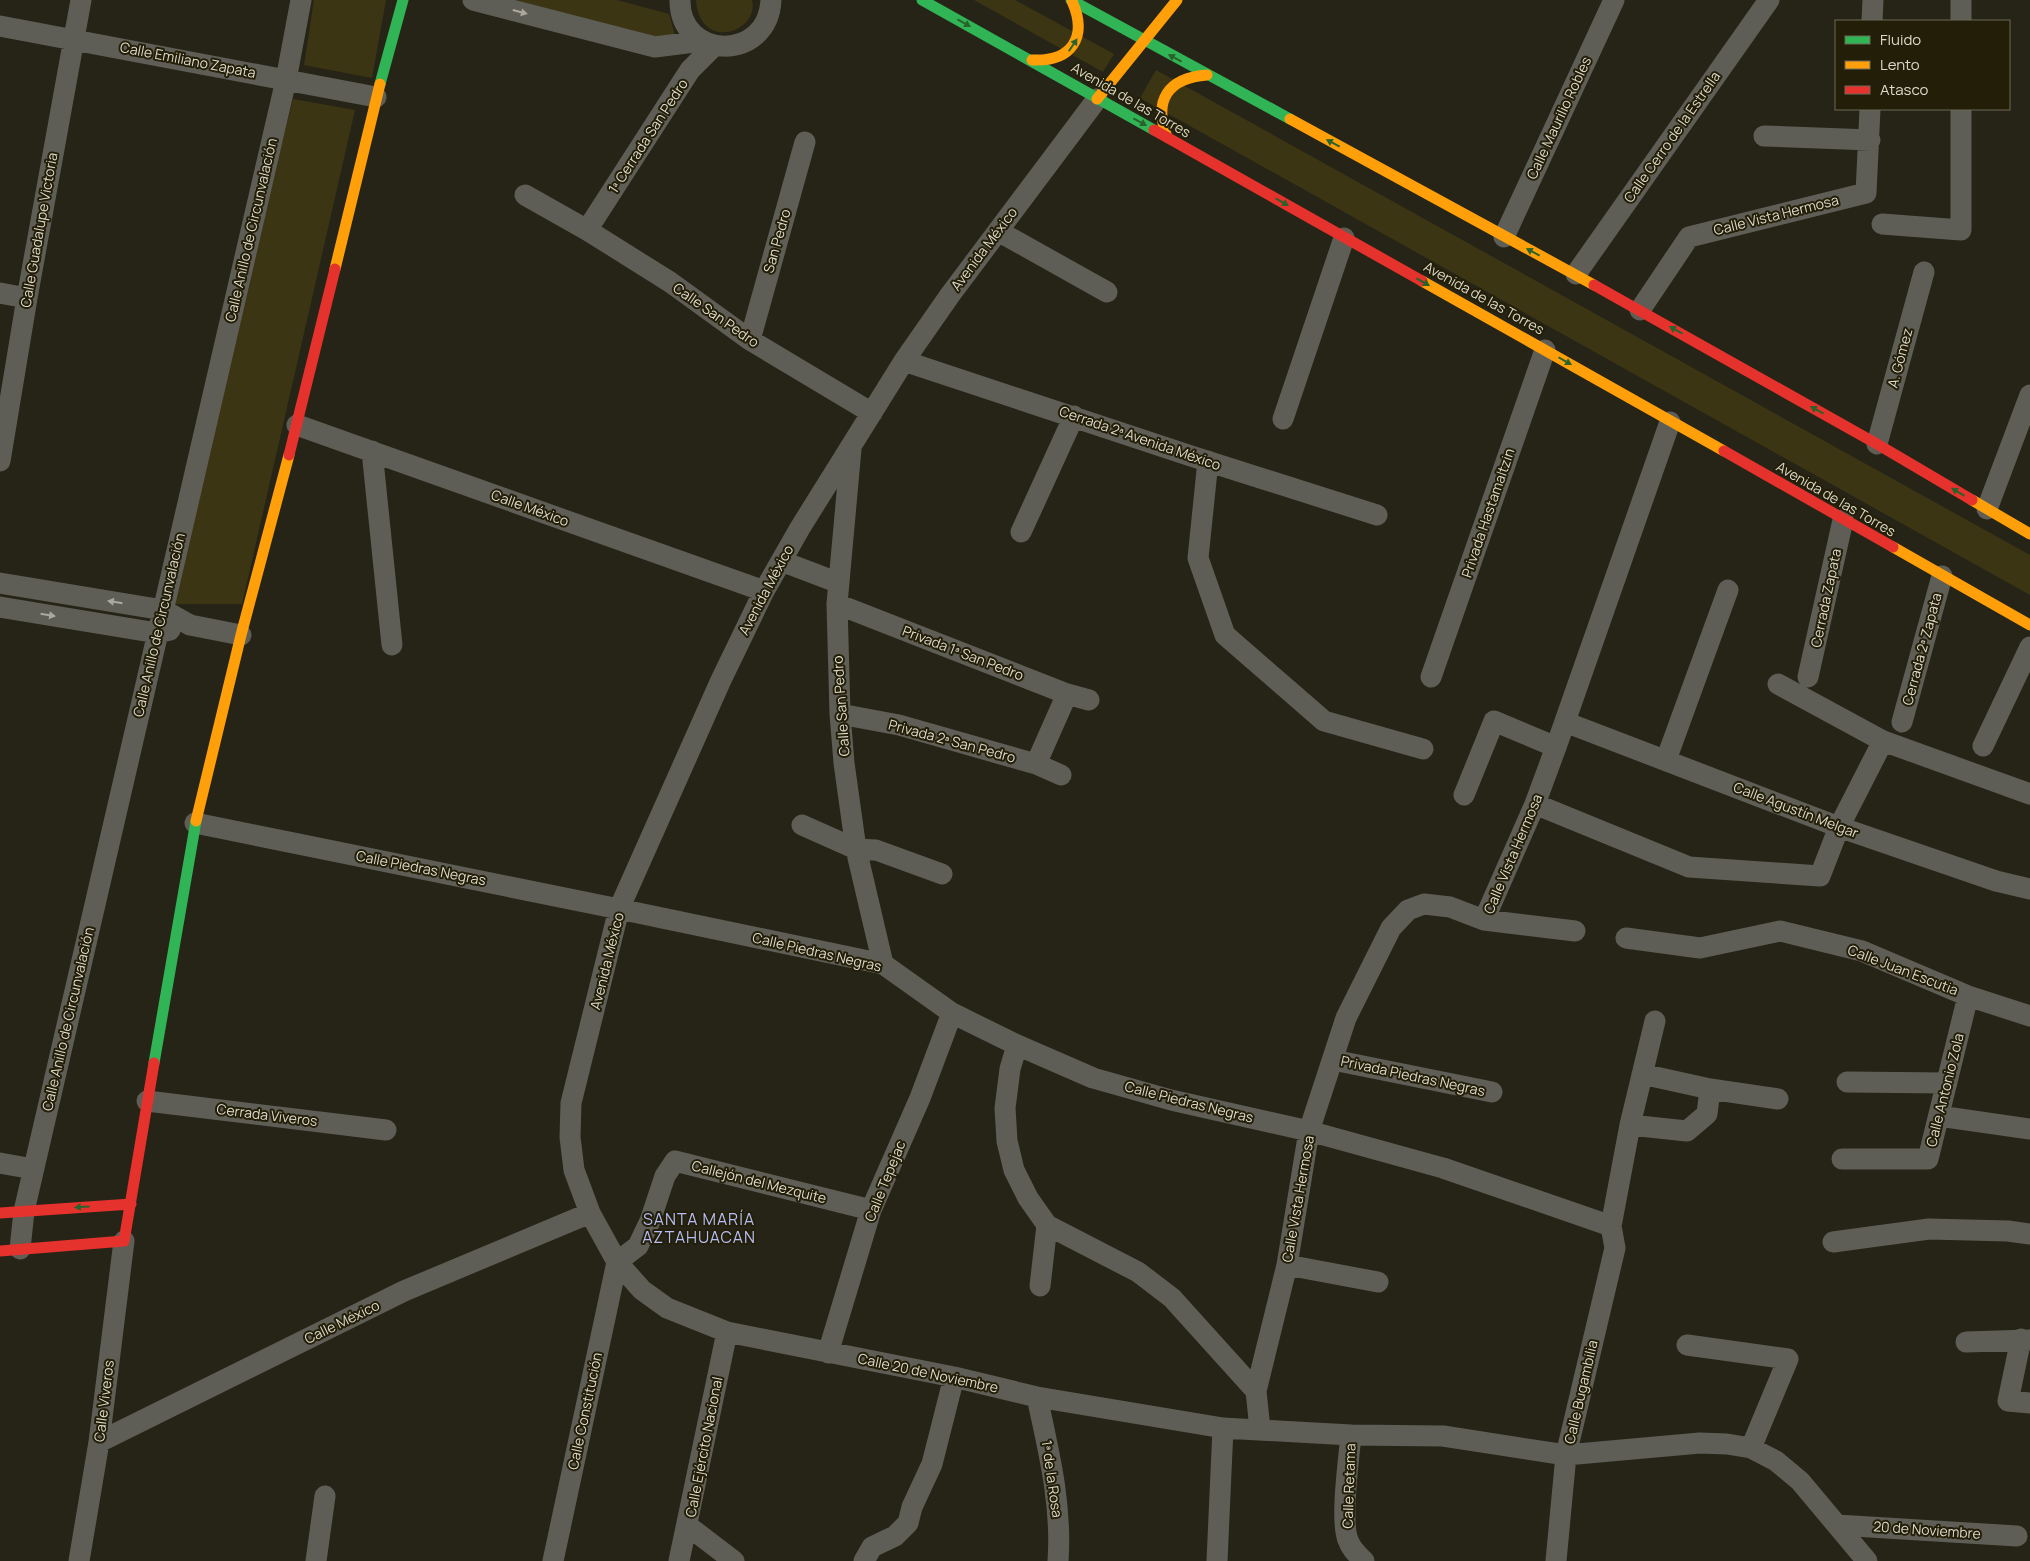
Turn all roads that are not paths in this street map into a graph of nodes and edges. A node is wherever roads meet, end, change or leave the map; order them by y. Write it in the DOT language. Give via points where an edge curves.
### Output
graph roads {
  1 [pos="81,0"];
  2 [pos="301,0"];
  3 [pos="403,0"];
  4 [pos="473,0"];
  5 [pos="680,0"];
  6 [pos="772,0"];
  7 [pos="922,0"];
  8 [pos="1072,0"];
  9 [pos="1177,0"];
  10 [pos="1614,0"];
  11 [pos="1769,0"];
  12 [pos="1873,0"];
  13 [pos="1961,0"];
  14 [pos="1872,20"];
  15 [pos="1961,20"];
  16 [pos="0,26"];
  17 [pos="75,38"];
  18 [pos="1144,41"];
  19 [pos="708,43"];
  20 [pos="1032,60"];
  21 [pos="1207,75"];
  22 [pos="286,80"];
  23 [pos="376,97"];
  24 [pos="1097,98"];
  25 [pos="1870,110"];
  26 [pos="1961,110"];
  27 [pos="1764,136"];
  28 [pos="1167,137"];
  29 [pos="1870,140"];
  30 [pos="805,142"];
  31 [pos="525,195"];
  32 [pos="1882,224"];
  33 [pos="587,230"];
  34 [pos="998,231"];
  35 [pos="1504,237"];
  36 [pos="1344,238"];
  37 [pos="1924,272"];
  38 [pos="1576,274"];
  39 [pos="1107,292"];
  40 [pos="0,293"];
  41 [pos="27,298"];
  42 [pos="1640,310"];
  43 [pos="750,340"];
  44 [pos="1545,350"];
  45 [pos="904,361"];
  46 [pos="2030,395"];
  47 [pos="872,412"];
  48 [pos="1074,416"];
  49 [pos="1283,419"];
  50 [pos="1670,422"];
  51 [pos="297,425"];
  52 [pos="1877,444"];
  53 [pos="851,445"];
  54 [pos="372,452"];
  55 [pos="0,461"];
  56 [pos="1208,462"];
  57 [pos="1987,509"];
  58 [pos="1377,515"];
  59 [pos="1843,520"];
  60 [pos="1021,532"];
  61 [pos="2030,534"];
  62 [pos="781,561"];
  63 [pos="1942,576"];
  64 [pos="0,583"];
  65 [pos="839,583"];
  66 [pos="1728,590"];
  67 [pos="764,591"];
  68 [pos="837,604"];
  69 [pos="0,607"];
  70 [pos="163,610"];
  71 [pos="2030,625"];
  72 [pos="190,626"];
  73 [pos="157,633"];
  74 [pos="241,635"];
  75 [pos="392,645"];
  76 [pos="2030,647"];
  77 [pos="1431,677"];
  78 [pos="1808,677"];
  79 [pos="1778,684"];
  80 [pos="1067,694"];
  81 [pos="1089,700"];
  82 [pos="840,714"];
  83 [pos="1565,722"];
  84 [pos="1902,722"];
  85 [pos="1882,741"];
  86 [pos="1983,746"];
  87 [pos="1556,747"];
  88 [pos="1423,749"];
  89 [pos="1666,760"];
  90 [pos="1036,764"];
  91 [pos="1061,775"];
  92 [pos="2030,794"];
  93 [pos="1464,795"];
  94 [pos="1534,804"];
  95 [pos="195,823"];
  96 [pos="802,825"];
  97 [pos="1839,827"];
  98 [pos="856,849"];
  99 [pos="942,874"];
  100 [pos="2030,889"];
  101 [pos="619,909"];
  102 [pos="1484,920"];
  103 [pos="1575,931"];
  104 [pos="1626,938"];
  105 [pos="882,964"];
  106 [pos="1968,996"];
  107 [pos="952,1013"];
  108 [pos="2030,1016"];
  109 [pos="1655,1021"];
  110 [pos="1017,1046"];
  111 [pos="1333,1060"];
  112 [pos="1642,1074"];
  113 [pos="1847,1082"];
  114 [pos="1947,1083"];
  115 [pos="1710,1088"];
  116 [pos="1492,1092"];
  117 [pos="1778,1099"];
  118 [pos="147,1101"];
  119 [pos="1939,1116"];
  120 [pos="1630,1125"];
  121 [pos="2030,1129"];
  122 [pos="386,1130"];
  123 [pos="1309,1131"];
  124 [pos="1842,1159"];
  125 [pos="0,1163"];
  126 [pos="33,1169"];
  127 [pos="130,1204"];
  128 [pos="871,1210"];
  129 [pos="24,1211"];
  130 [pos="0,1213"];
  131 [pos="590,1213"];
  132 [pos="1047,1225"];
  133 [pos="1610,1226"];
  134 [pos="2030,1234"];
  135 [pos="124,1241"];
  136 [pos="1833,1242"];
  137 [pos="10,1250"];
  138 [pos="617,1262"];
  139 [pos="1286,1265"];
  140 [pos="1378,1282"];
  141 [pos="1040,1286"];
  142 [pos="727,1332"];
  143 [pos="2026,1340"];
  144 [pos="1966,1342"];
  145 [pos="1687,1345"];
  146 [pos="828,1353"];
  147 [pos="954,1377"];
  148 [pos="1256,1391"];
  149 [pos="1037,1397"];
  150 [pos="2030,1403"];
  151 [pos="1223,1428"];
  152 [pos="1260,1429"];
  153 [pos="1351,1435"];
  154 [pos="100,1442"];
  155 [pos="1751,1448"];
  156 [pos="1566,1454"];
  157 [pos="325,1496"];
  158 [pos="1837,1525"];
  159 [pos="688,1526"];
  160 [pos="2017,1536"];
  161 [pos="79,1561"];
  162 [pos="316,1561"];
  163 [pos="553,1561"];
  164 [pos="679,1561"];
  165 [pos="734,1561"];
  166 [pos="864,1561"];
  167 [pos="1058,1561"];
  168 [pos="1217,1561"];
  169 [pos="1364,1561"];
  170 [pos="1556,1561"];
  171 [pos="1867,1561"];
  1 -- 17 [label="street, Calle Guadalupe Victoria"];
  2 -- 22 [label="street, Calle Anillo de Circunvalación"];
  3 -- 23 [label="main road"];
  4 -- 19 [label="street, one-way" via="655,47"];
  5 -- 19 [label="street" via="684,20 691,32"];
  6 -- 19 [label="street" via="767,21 754,37 735,46"];
  7 -- 20 [label="main road, Avenida de las Torres, one-way"];
  8 -- 18 [label="main road"];
  20 -- 8 [label="main road, one-way" via="1041,62 1060,58 1073,45 1080,18"];
  9 -- 18 [label="main road, Avenida México"];
  10 -- 35 [label="street, Calle Maurilio Robles"];
  11 -- 38 [label="street, Calle Cerro de la Estrella"];
  12 -- 14 [label="street"];
  13 -- 15 [label="street"];
  16 -- 17 [label="street, Calle Emiliano Zapata"];
  17 -- 22 [label="street, Calle Emiliano Zapata"];
  17 -- 41 [label="street, Calle Guadalupe Victoria"];
  21 -- 18 [label="main road, one-way"];
  18 -- 24 [label="main road, Avenida México"];
  19 -- 33 [label="street, 1ª Cerrada San Pedro"];
  20 -- 24 [label="main road, Avenida de las Torres"];
  21 -- 28 [label="main road" via="1198,74 1181,80 1168,91 1160,119"];
  35 -- 21 [label="main road, one-way"];
  22 -- 23 [label="street, Calle Emiliano Zapata"];
  22 -- 70 [label="street, Calle Anillo de Circunvalación"];
  23 -- 51 [label="main road"];
  24 -- 28 [label="main road, Avenida de las Torres, one-way"];
  24 -- 34 [label="street, Avenida México"];
  25 -- 29 [label="street, Calle Vista Hermosa"];
  26 -- 32 [label="street" via="1961,230"];
  27 -- 29 [label="street"];
  28 -- 36 [label="main road, Avenida de las Torres, one-way"];
  29 -- 42 [label="street, Calle Vista Hermosa" via="1866,193 1689,237"];
  30 -- 43 [label="street, San Pedro"];
  31 -- 33 [label="street, Calle San Pedro"];
  33 -- 43 [label="street, Calle San Pedro" via="670,282"];
  34 -- 39 [label="street"];
  34 -- 45 [label="street, Avenida México"];
  38 -- 35 [label="main road, one-way"];
  36 -- 44 [label="main road, Avenida de las Torres, one-way"];
  36 -- 49 [label="street"];
  37 -- 52 [label="street, A. Gómez"];
  38 -- 42 [label="main road"];
  40 -- 41 [label="street"];
  41 -- 55 [label="street, Calle Guadalupe Victoria"];
  52 -- 42 [label="main road, one-way"];
  43 -- 47 [label="street, Calle San Pedro"];
  44 -- 50 [label="main road, Avenida de las Torres, one-way"];
  44 -- 77 [label="street, Privada Hastamaltzin"];
  45 -- 47 [label="street, Avenida México"];
  45 -- 48 [label="street, Cerrada 2ª Avenida México"];
  46 -- 57 [label="street"];
  47 -- 53 [label="street, Avenida México"];
  48 -- 56 [label="street, Cerrada 2ª Avenida México"];
  48 -- 60 [label="street"];
  50 -- 59 [label="main road, Avenida de las Torres"];
  50 -- 83 [label="street, Calle Vista Hermosa"];
  51 -- 54 [label="street, Calle México"];
  51 -- 74 [label="main road"];
  57 -- 52 [label="main road, one-way"];
  53 -- 62 [label="street, Avenida México"];
  53 -- 65 [label="street, Calle San Pedro"];
  54 -- 67 [label="street, Calle México"];
  54 -- 75 [label="street"];
  56 -- 58 [label="street, Cerrada 2ª Avenida México"];
  56 -- 88 [label="street" via="1198,558 1225,634 1324,721"];
  57 -- 61 [label="main road"];
  59 -- 63 [label="main road, Avenida de las Torres"];
  59 -- 78 [label="street, Cerrada Zapata"];
  62 -- 65 [label="street"];
  62 -- 67 [label="street, Avenida México"];
  63 -- 71 [label="main road, Avenida de las Torres"];
  63 -- 84 [label="street, Cerrada 2ª Zapata"];
  70 -- 64 [label="street, one-way"];
  65 -- 68 [label="street, Calle San Pedro"];
  66 -- 89 [label="street"];
  67 -- 101 [label="street, Avenida México"];
  68 -- 80 [label="street, Privada 1ª San Pedro"];
  68 -- 82 [label="street, Calle San Pedro"];
  69 -- 73 [label="street, one-way"];
  70 -- 72 [label="street"];
  70 -- 73 [label="street, Calle Anillo de Circunvalación"];
  72 -- 73 [label="street"];
  72 -- 74 [label="street"];
  73 -- 126 [label="street, Calle Anillo de Circunvalación"];
  74 -- 95 [label="main road"];
  76 -- 86 [label="street"];
  79 -- 85 [label="street"];
  80 -- 81 [label="street, Privada 1ª San Pedro"];
  80 -- 90 [label="street"];
  82 -- 90 [label="street, Privada 2ª San Pedro" via="899,725"];
  82 -- 98 [label="street, Calle San Pedro"];
  83 -- 87 [label="street, Calle Vista Hermosa"];
  83 -- 89 [label="street, Calle Agustín Melgar"];
  85 -- 92 [label="street"];
  85 -- 97 [label="street"];
  87 -- 93 [label="street" via="1494,721"];
  87 -- 94 [label="street, Calle Vista Hermosa"];
  89 -- 97 [label="street, Calle Agustín Melgar"];
  90 -- 91 [label="street, Privada 2ª San Pedro"];
  94 -- 97 [label="street" via="1689,867 1820,876"];
  94 -- 102 [label="street, Calle Vista Hermosa"];
  95 -- 101 [label="street, Calle Piedras Negras"];
  95 -- 118 [label="main road"];
  96 -- 98 [label="street"];
  97 -- 100 [label="street, Calle Agustín Melgar" via="1996,881"];
  98 -- 99 [label="street" via="876,850"];
  98 -- 105 [label="street, Calle San Pedro"];
  101 -- 105 [label="street, Calle Piedras Negras"];
  101 -- 131 [label="street, Avenida México" via="571,1104 574,1170"];
  102 -- 103 [label="street"];
  102 -- 111 [label="street, Calle Vista Hermosa" via="1450,907 1424,904 1408,910 1391,928 1346,1018"];
  104 -- 106 [label="street, Calle Juan Escutia" via="1700,948 1780,931 1862,951"];
  105 -- 107 [label="street, Calle Piedras Negras"];
  106 -- 108 [label="street, Calle Juan Escutia"];
  106 -- 114 [label="street, Calle Antonio Zola"];
  107 -- 110 [label="street, Calle Piedras Negras"];
  107 -- 128 [label="street, Calle Tepejac" via="920,1098"];
  109 -- 112 [label="street"];
  110 -- 123 [label="street, Calle Piedras Negras" via="1093,1078 1171,1100"];
  110 -- 132 [label="street" via="1005,1108 1006,1141 1014,1170"];
  111 -- 116 [label="street, Privada Piedras Negras"];
  111 -- 123 [label="street, Calle Vista Hermosa"];
  112 -- 115 [label="street"];
  112 -- 120 [label="street"];
  113 -- 114 [label="street"];
  114 -- 119 [label="street, Calle Antonio Zola"];
  115 -- 117 [label="street"];
  115 -- 120 [label="street" via="1707,1114 1687,1131"];
  118 -- 122 [label="street, Cerrada Viveros"];
  118 -- 127 [label="main road"];
  119 -- 121 [label="street"];
  119 -- 124 [label="street, Calle Antonio Zola" via="1928,1159"];
  120 -- 133 [label="street"];
  123 -- 133 [label="street, Calle Piedras Negras" via="1443,1168"];
  123 -- 139 [label="street, Calle Vista Hermosa"];
  125 -- 126 [label="street"];
  126 -- 129 [label="street, Calle Anillo de Circunvalación"];
  127 -- 129 [label="main road, one-way"];
  127 -- 135 [label="main road"];
  128 -- 138 [label="street, Callejón del Mezquite" via="675,1161 665,1176 638,1246"];
  128 -- 146 [label="street, Calle Tepejac"];
  129 -- 130 [label="main road"];
  129 -- 137 [label="street, Calle Anillo de Circunvalación"];
  131 -- 138 [label="street, Avenida México"];
  131 -- 154 [label="street, Calle México" via="404,1292"];
  132 -- 141 [label="street"];
  132 -- 148 [label="street" via="1138,1272 1172,1298"];
  133 -- 156 [label="street, Calle Bugambilia" via="1615,1248"];
  134 -- 136 [label="street" via="1929,1228"];
  135 -- 137 [label="main road"];
  135 -- 154 [label="street, Calle Viveros"];
  138 -- 142 [label="street, Calle 20 de Noviembre" via="642,1290 667,1308"];
  138 -- 163 [label="street, Calle Constitución"];
  139 -- 140 [label="street"];
  139 -- 148 [label="street, Calle Vista Hermosa"];
  142 -- 146 [label="street, Calle 20 de Noviembre"];
  142 -- 159 [label="street, Calle Ejército Nacional"];
  143 -- 144 [label="street"];
  143 -- 150 [label="street" via="2008,1401"];
  145 -- 155 [label="street" via="1788,1359"];
  146 -- 147 [label="street, Calle 20 de Noviembre"];
  147 -- 149 [label="street, Calle 20 de Noviembre"];
  147 -- 166 [label="street" via="932,1464 908,1523 895,1536 872,1547"];
  148 -- 152 [label="street, Calle Vista Hermosa"];
  149 -- 151 [label="street, Calle 20 de Noviembre"];
  149 -- 167 [label="street, 1ª de la Rosa" via="1056,1495"];
  151 -- 152 [label="street, Calle 20 de Noviembre"];
  151 -- 168 [label="street"];
  152 -- 153 [label="street, Calle 20 de Noviembre"];
  153 -- 156 [label="street, Calle 20 de Noviembre" via="1443,1436"];
  153 -- 169 [label="street, Calle Retama" via="1345,1518 1347,1538 1352,1550"];
  154 -- 161 [label="street, Calle Viveros"];
  155 -- 156 [label="street, Calle 20 de Noviembre" via="1700,1443"];
  155 -- 158 [label="street, Calle 20 de Noviembre" via="1776,1461 1800,1481"];
  156 -- 170 [label="street, Calle Bugambilia"];
  157 -- 162 [label="street"];
  158 -- 160 [label="street, 20 de Noviembre"];
  158 -- 171 [label="street, Calle 20 de Noviembre"];
  159 -- 164 [label="street, Calle Ejército Nacional"];
  159 -- 165 [label="street"];
}
